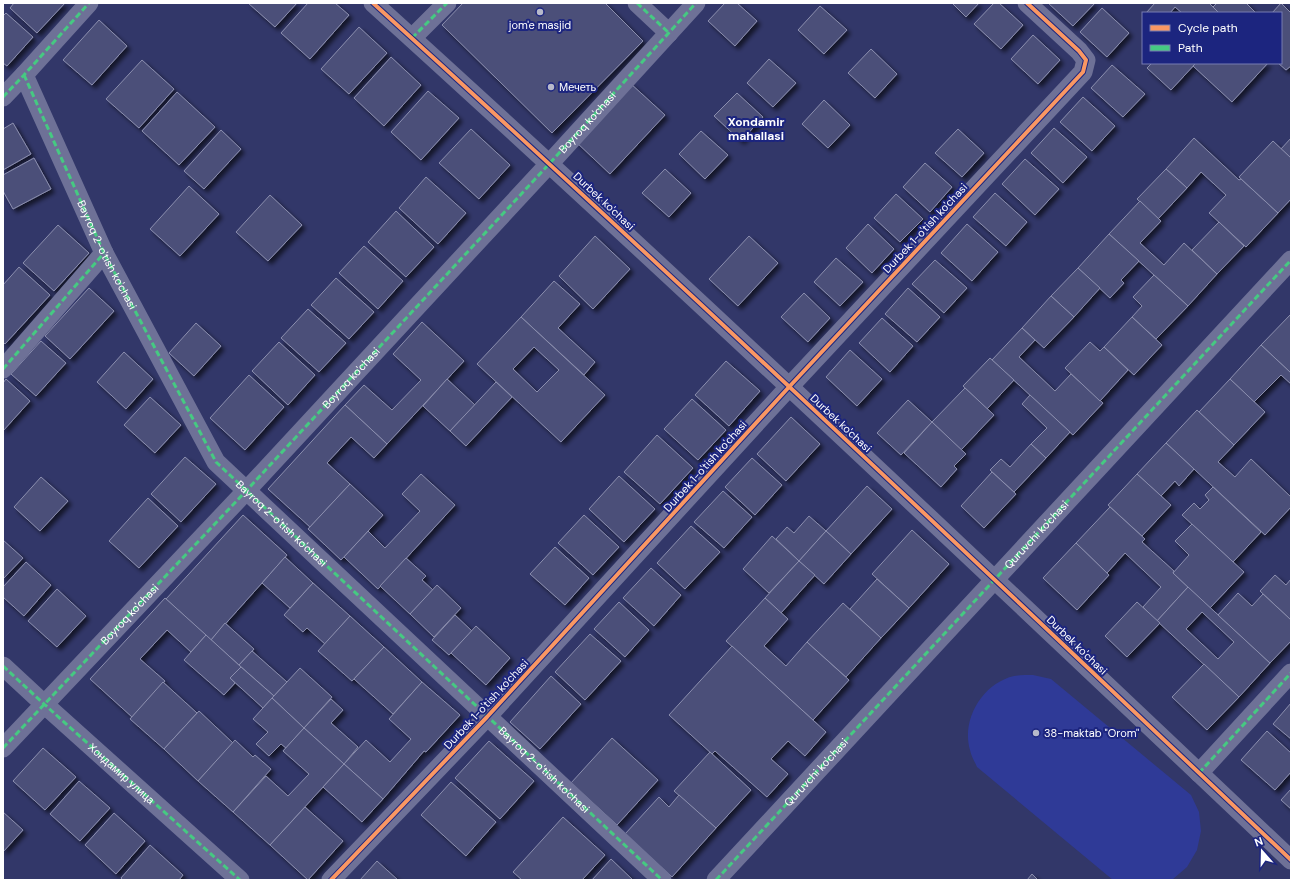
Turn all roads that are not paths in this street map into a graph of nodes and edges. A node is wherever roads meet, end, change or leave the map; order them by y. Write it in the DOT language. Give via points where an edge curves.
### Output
graph roads {
  1 [pos="89,3"];
  2 [pos="374,3"];
  3 [pos="447,3"];
  4 [pos="637,3"];
  5 [pos="696,3"];
  6 [pos="1027,3"];
  7 [pos="669,33"];
  8 [pos="412,38"];
  9 [pos="24,76"];
  10 [pos="3,97"];
  11 [pos="550,163"];
  12 [pos="104,252"];
  13 [pos="1291,260"];
  14 [pos="3,369"];
  15 [pos="789,387"];
  16 [pos="246,491"];
  17 [pos="996,580"];
  18 [pos="3,666"];
  19 [pos="1291,673"];
  20 [pos="44,704"];
  21 [pos="487,717"];
  22 [pos="3,748"];
  23 [pos="1199,773"];
  24 [pos="1291,860"];
  25 [pos="240,880"];
  26 [pos="331,880"];
  27 [pos="662,880"];
  28 [pos="716,880"];
  1 -- 9 [label="street"];
  2 -- 8 [label="street, Durbek ko'chasi"];
  3 -- 8 [label="street"];
  4 -- 7 [label="street"];
  5 -- 7 [label="street, Boyroq ko'chasi"];
  6 -- 15 [label="street, Durbek 1-o'tish ko'chasi" via="1079,51 1086,60 1083,72"];
  7 -- 11 [label="street, Boyroq ko'chasi"];
  8 -- 11 [label="street, Durbek ko'chasi"];
  9 -- 10 [label="street"];
  9 -- 12 [label="street, Bayroq 2-o'tish ko'chasi"];
  11 -- 15 [label="street, Durbek ko'chasi"];
  11 -- 16 [label="street, Boyroq ko'chasi"];
  12 -- 14 [label="street"];
  12 -- 16 [label="street, Bayroq 2-o'tish ko'chasi" via="216,462"];
  13 -- 17 [label="street, Quruvchi ko'chasi"];
  15 -- 17 [label="street, Durbek ko'chasi"];
  15 -- 21 [label="street, Durbek 1-o'tish ko'chasi"];
  16 -- 20 [label="street, Boyroq ko'chasi"];
  16 -- 21 [label="street, Bayroq 2-o'tish ko'chasi"];
  17 -- 23 [label="street, Durbek ko'chasi"];
  17 -- 28 [label="street, Quruvchi ko'chasi"];
  18 -- 20 [label="street, Хондамир улица"];
  19 -- 23 [label="street"];
  20 -- 22 [label="street, Boyroq ko'chasi"];
  20 -- 25 [label="street, Хондамир улица"];
  21 -- 26 [label="street, Durbek 1-o'tish ko'chasi"];
  21 -- 27 [label="street, Bayroq 2-o'tish ko'chasi"];
  23 -- 24 [label="street, Durbek ko'chasi"];
}
